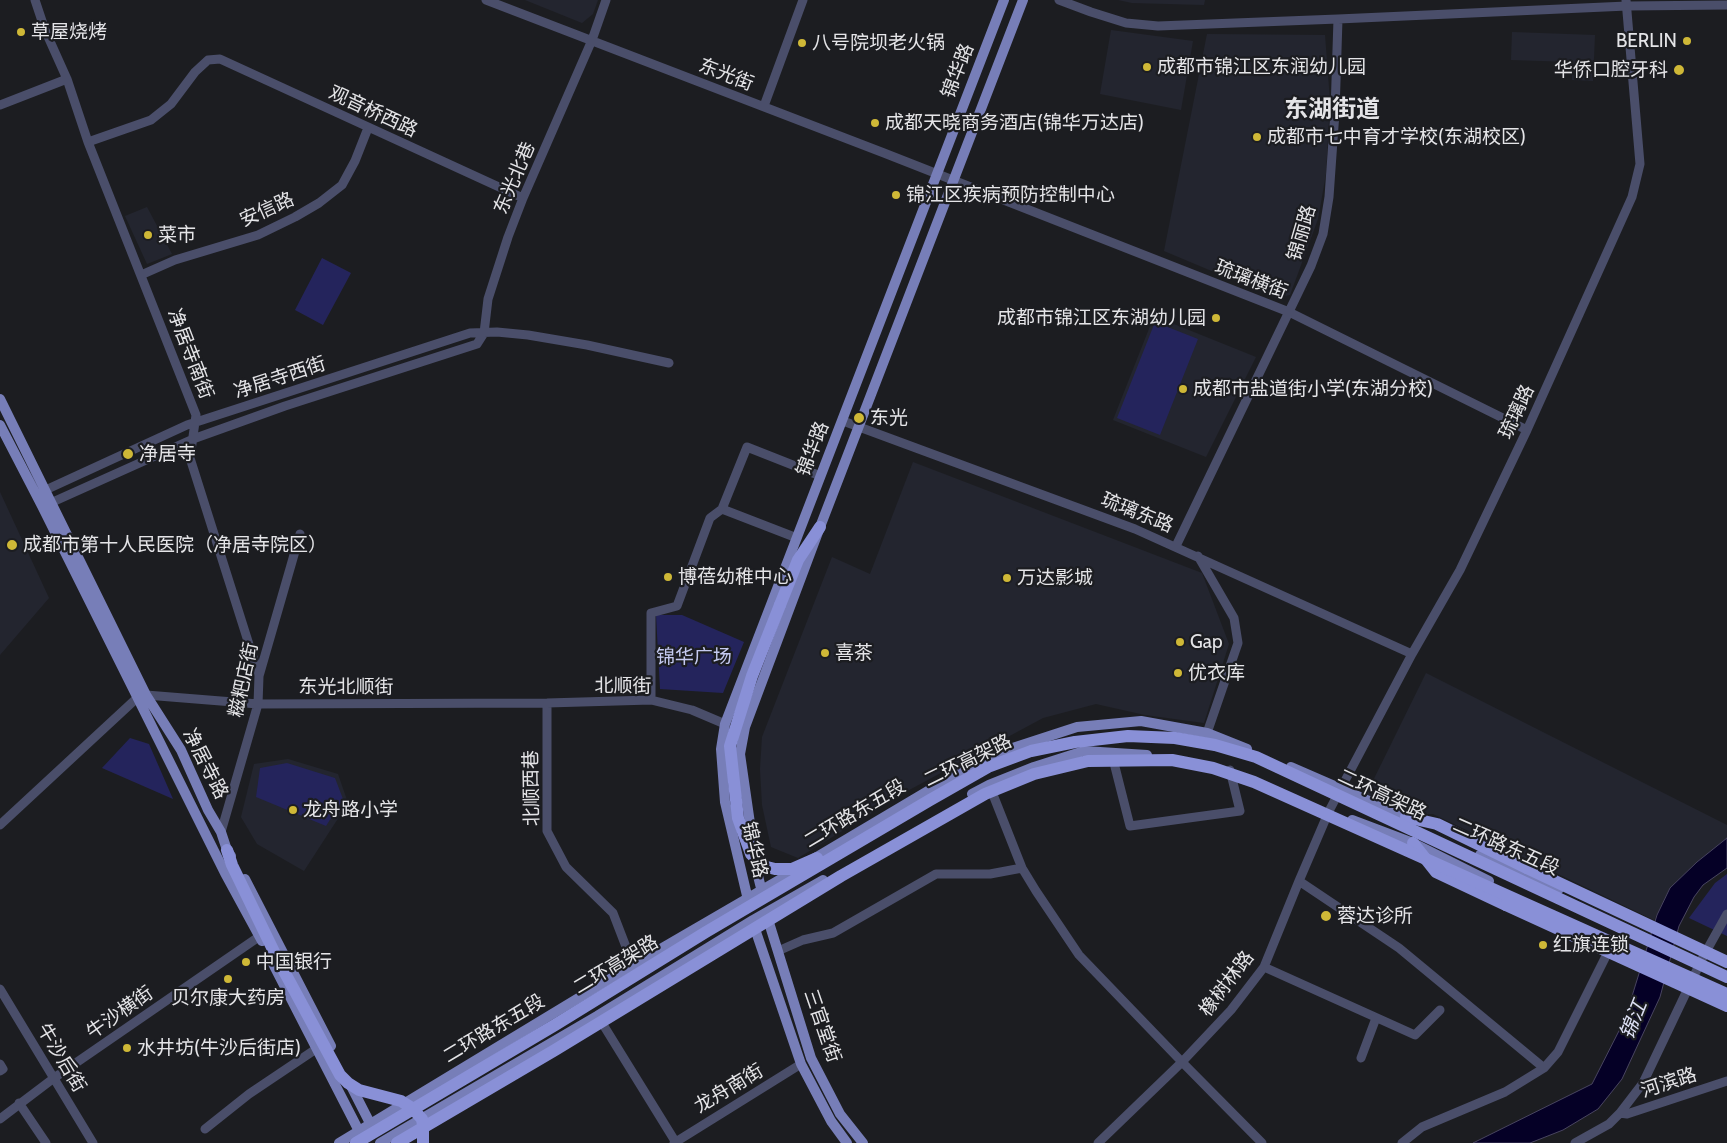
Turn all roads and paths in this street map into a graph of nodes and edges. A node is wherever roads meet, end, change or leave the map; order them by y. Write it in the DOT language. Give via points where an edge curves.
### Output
graph roads {
  1 [pos="35,0"];
  2 [pos="486,0"];
  3 [pos="606,0"];
  4 [pos="803,0"];
  5 [pos="1004,0"];
  6 [pos="1023,0"];
  7 [pos="1059,0"];
  8 [pos="1626,3"];
  9 [pos="1727,5"];
  10 [pos="1338,20"];
  11 [pos="592,40"];
  12 [pos="68,80"];
  13 [pos="0,105"];
  14 [pos="764,106"];
  15 [pos="368,128"];
  16 [pos="88,142"];
  17 [pos="938,175"];
  18 [pos="954,181"];
  19 [pos="523,198"];
  20 [pos="142,275"];
  21 [pos="1289,312"];
  22 [pos="484,333"];
  23 [pos="669,363"];
  24 [pos="0,399"];
  25 [pos="843,421"];
  26 [pos="195,422"];
  27 [pos="0,425"];
  28 [pos="859,427"];
  29 [pos="1527,430"];
  30 [pos="193,439"];
  31 [pos="818,475"];
  32 [pos="41,492"];
  33 [pos="48,504"];
  34 [pos="722,508"];
  35 [pos="820,527"];
  36 [pos="300,534"];
  37 [pos="797,538"];
  38 [pos="1176,546"];
  39 [pos="1198,556"];
  40 [pos="1412,654"];
  41 [pos="259,676"];
  42 [pos="142,696"];
  43 [pos="651,700"];
  44 [pos="547,703"];
  45 [pos="258,704"];
  46 [pos="725,724"];
  47 [pos="1207,733"];
  48 [pos="1112,753"];
  49 [pos="1230,768"];
  50 [pos="989,785"];
  51 [pos="1341,788"];
  52 [pos="930,800"];
  53 [pos="1329,811"];
  54 [pos="1406,817"];
  55 [pos="0,826"];
  56 [pos="221,832"];
  57 [pos="1412,844"];
  58 [pos="227,850"];
  59 [pos="1022,868"];
  60 [pos="1299,881"];
  61 [pos="762,890"];
  62 [pos="748,899"];
  63 [pos="766,913"];
  64 [pos="1727,914"];
  65 [pos="752,920"];
  66 [pos="260,936"];
  67 [pos="1611,946"];
  68 [pos="778,952"];
  69 [pos="1702,957"];
  70 [pos="1727,962"];
  71 [pos="633,965"];
  72 [pos="1264,968"];
  73 [pos="1727,968"];
  74 [pos="1727,977"];
  75 [pos="1692,982"];
  76 [pos="0,989"];
  77 [pos="1727,994"];
  78 [pos="1727,998"];
  79 [pos="1727,1006"];
  80 [pos="1440,1010"];
  81 [pos="598,1016"];
  82 [pos="1376,1018"];
  83 [pos="316,1049"];
  84 [pos="1361,1058"];
  85 [pos="1182,1062"];
  86 [pos="0,1064"];
  87 [pos="801,1064"];
  88 [pos="1544,1068"];
  89 [pos="0,1071"];
  90 [pos="54,1078"];
  91 [pos="1727,1081"];
  92 [pos="19,1103"];
  93 [pos="1620,1113"];
  94 [pos="0,1119"];
  95 [pos="370,1124"];
  96 [pos="205,1129"];
  97 [pos="358,1137"];
  98 [pos="675,1142"];
  99 [pos="46,1143"];
  100 [pos="93,1143"];
  101 [pos="339,1143"];
  102 [pos="365,1143"];
  103 [pos="380,1143"];
  104 [pos="397,1143"];
  105 [pos="422,1143"];
  106 [pos="847,1143"];
  107 [pos="862,1143"];
  108 [pos="1098,1143"];
  109 [pos="1262,1143"];
  110 [pos="1402,1143"];
  111 [pos="1575,1143"];
  1 -- 12 [label="street, 净居寺南街"];
  2 -- 11 [label="street, 东光街"];
  3 -- 11 [label="street, 东光北巷"];
  4 -- 14 [label="street"];
  5 -- 17 [label="main road, 锦华路"];
  6 -- 18 [label="main road, 锦华路"];
  7 -- 10 [label="street" via="1126,22 1158,26"];
  8 -- 9 [label="street"];
  8 -- 10 [label="street"];
  8 -- 29 [label="street, 琉璃路" via="1640,164 1632,197"];
  10 -- 21 [label="street, 锦丽路" via="1329,197 1323,234"];
  11 -- 14 [label="street, 东光街"];
  11 -- 19 [label="street, 东光北巷"];
  12 -- 13 [label="street"];
  12 -- 16 [label="street, 净居寺南街"];
  14 -- 17 [label="street, 东光街"];
  15 -- 16 [label="street, 观音桥西路" via="220,60 208,60 171,104 151,120"];
  15 -- 19 [label="street, 观音桥西路"];
  15 -- 20 [label="street, 安信路" via="342,185 319,203 258,234 175,260"];
  16 -- 20 [label="street, 净居寺南街"];
  17 -- 18 [label="street, 东光街"];
  17 -- 25 [label="main road, 锦华路"];
  18 -- 21 [label="street, 琉璃横街"];
  18 -- 28 [label="main road, 锦华路"];
  19 -- 22 [label="street, 东光北巷" via="488,299"];
  20 -- 26 [label="street, 净居寺南街" via="196,415"];
  21 -- 29 [label="street, 琉璃横街"];
  21 -- 38 [label="street, 锦丽路"];
  22 -- 23 [label="street, 净居寺西街" via="548,338"];
  22 -- 26 [label="street, 净居寺西街" via="470,333"];
  22 -- 30 [label="street, 净居寺西街" via="477,344"];
  24 -- 32 [label="main road, 净居寺路"];
  25 -- 28 [label="street, 琉璃东路"];
  25 -- 37 [label="main road, 锦华路"];
  26 -- 30 [label="street, 净居寺南街"];
  26 -- 32 [label="street, 净居寺西街"];
  27 -- 32 [label="main road, 净居寺路"];
  28 -- 35 [label="main road, 锦华路"];
  28 -- 38 [label="street, 琉璃东路"];
  29 -- 40 [label="street, 琉璃路" via="1460,570"];
  30 -- 33 [label="street, 净居寺西街"];
  30 -- 41 [label="street, 净居寺南街" via="190,458"];
  31 -- 34 [label="street" via="747,448"];
  32 -- 33 [label="main road, 净居寺路"];
  33 -- 42 [label="main road, 净居寺路"];
  34 -- 37 [label="street"];
  34 -- 43 [label="street" via="710,518 676,606 651,613"];
  35 -- 52 [label="highway, bridge" via="798,560 752,676 730,746 738,818 751,854 763,866 792,869 897,812"];
  35 -- 61 [label="main road, 锦华路" via="745,727 740,754 752,844"];
  36 -- 41 [label="street, 糍粑店街"];
  37 -- 46 [label="main road, 锦华路"];
  38 -- 39 [label="street, 琉璃东路"];
  39 -- 40 [label="street, 琉璃东路"];
  39 -- 47 [label="street" via="1234,618 1238,643"];
  40 -- 51 [label="street, 琉璃路"];
  41 -- 45 [label="street, 糍粑店街"];
  42 -- 45 [label="street, 东光北顺街"];
  42 -- 55 [label="street"];
  42 -- 56 [label="main road, 净居寺路" via="180,750"];
  42 -- 66 [label="main road, 净居寺路" via="225,873"];
  43 -- 44 [label="street, 北顺街"];
  43 -- 46 [label="street, 北顺街" via="692,710"];
  44 -- 45 [label="street, 东光北顺街"];
  44 -- 71 [label="street, 北顺西巷" via="547,831 566,867 613,913"];
  45 -- 56 [label="street, 糍粑店街"];
  46 -- 62 [label="main road, 锦华路" via="721,750 725,802"];
  47 -- 51 [label="main road, 二环路东五段"];
  47 -- 61 [label="main road, 二环路东五段" via="1141,721 1077,726 985,757"];
  48 -- 49 [label="main road, 二环路东五段" via="1186,756"];
  48 -- 49 [label="street" via="1130,826 1240,811"];
  48 -- 50 [label="main road, 二环路东五段" via="1084,751"];
  49 -- 53 [label="main road, 二环路东五段"];
  50 -- 59 [label="street"];
  50 -- 63 [label="main road, 二环路东五段"];
  51 -- 53 [label="street, 琉璃路"];
  51 -- 54 [label="main road, 二环路东五段"];
  52 -- 74 [label="highway, 二环高架路, bridge" via="988,767 1031,751 1075,742 1128,736 1175,738 1215,745 1256,757"];
  52 -- 97 [label="highway, 二环高架路, bridge" via="547,1030"];
  53 -- 57 [label="main road, 二环路东五段"];
  53 -- 60 [label="street, 橡树林路"];
  54 -- 69 [label="main road, 二环路东五段, bridge" via="1422,830 1684,944"];
  54 -- 70 [label="highway, bridge" via="1437,824"];
  56 -- 58 [label="main road, 净居寺路"];
  57 -- 67 [label="main road, 二环路东五段" via="1590,930"];
  57 -- 79 [label="highway, bridge" via="1436,872"];
  58 -- 95 [label="main road, 净居寺路" via="239,866"];
  58 -- 105 [label="highway, bridge" via="278,960 340,1075 359,1090 401,1101 412,1108 424,1125"];
  59 -- 68 [label="street" via="990,874 936,874 833,933 803,940"];
  59 -- 85 [label="street" via="1079,954"];
  60 -- 72 [label="street, 橡树林路"];
  60 -- 88 [label="street" via="1399,948"];
  61 -- 62 [label="main road, 二环路东五段"];
  61 -- 63 [label="main road, 锦华路"];
  62 -- 65 [label="main road, 锦华路"];
  62 -- 71 [label="main road, 二环路东五段"];
  63 -- 65 [label="main road, 二环路东五段"];
  63 -- 68 [label="main road, 三官堂街"];
  64 -- 69 [label="street"];
  65 -- 81 [label="main road, 二环路东五段"];
  65 -- 87 [label="main road, 三官堂街"];
  66 -- 83 [label="main road, 净居寺路"];
  66 -- 90 [label="street, 牛沙横街"];
  67 -- 75 [label="main road, 二环路东五段"];
  67 -- 88 [label="street" via="1558,1052"];
  68 -- 107 [label="main road, 三官堂街" via="811,1058 840,1114"];
  69 -- 73 [label="main road, 二环路东五段"];
  69 -- 75 [label="street"];
  71 -- 95 [label="main road, 二环路东五段"];
  72 -- 82 [label="street"];
  72 -- 85 [label="street, 橡树林路" via="1231,1010"];
  75 -- 78 [label="main road, 二环路东五段"];
  75 -- 93 [label="street" via="1643,1083"];
  76 -- 90 [label="street, 牛沙后街"];
  77 -- 104 [label="highway, 二环高架路, bridge" via="1254,782 1213,768 1172,760 1088,760 1034,774 985,794 841,876"];
  80 -- 82 [label="street" via="1415,1035"];
  81 -- 98 [label="street"];
  81 -- 103 [label="main road, 二环路东五段"];
  82 -- 84 [label="street"];
  83 -- 96 [label="street" via="249,1094"];
  83 -- 97 [label="main road, 净居寺路"];
  85 -- 108 [label="street, 橡树林路"];
  85 -- 109 [label="street"];
  86 -- 89 [label="street" via="3,1069"];
  87 -- 98 [label="street, 龙舟南街"];
  87 -- 106 [label="main road, 三官堂街" via="831,1121"];
  88 -- 110 [label="street" via="1504,1092 1422,1127"];
  90 -- 92 [label="street, 牛沙横街"];
  90 -- 100 [label="street, 牛沙后街"];
  91 -- 93 [label="street, 河滨路" via="1627,1114"];
  92 -- 94 [label="street, 牛沙横街"];
  92 -- 99 [label="street"];
  93 -- 111 [label="street" via="1609,1124"];
  95 -- 97 [label="main road, 二环路东五段"];
  95 -- 103 [label="main road, 净居寺路"];
  97 -- 101 [label="main road, 二环路东五段"];
  97 -- 102 [label="main road, 净居寺路"];
}
